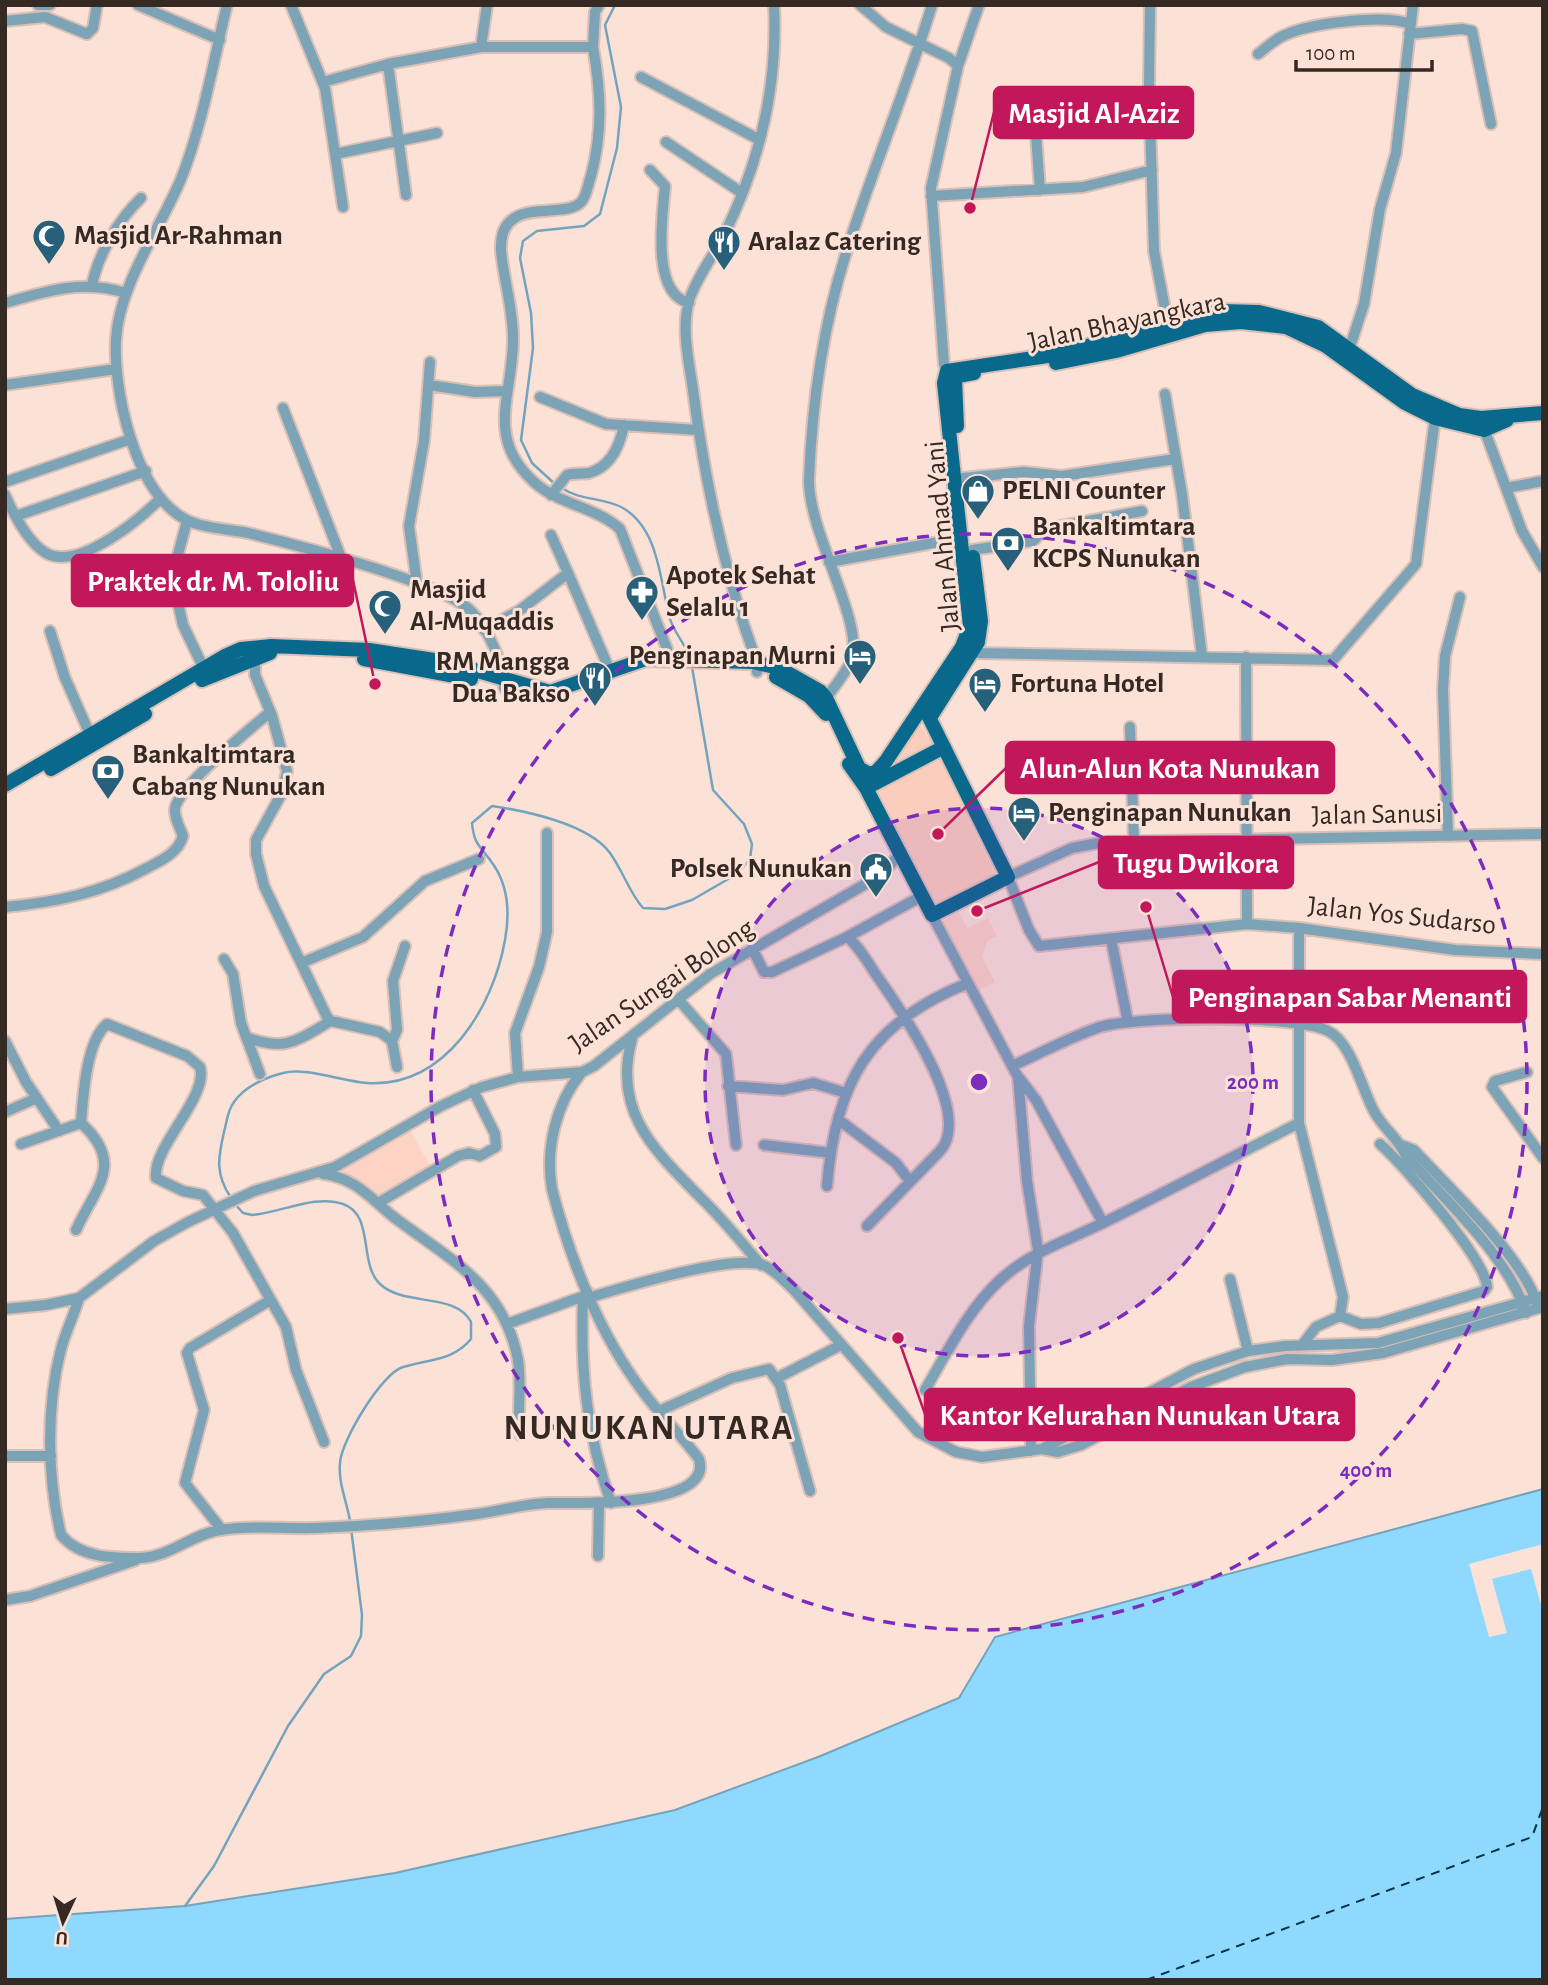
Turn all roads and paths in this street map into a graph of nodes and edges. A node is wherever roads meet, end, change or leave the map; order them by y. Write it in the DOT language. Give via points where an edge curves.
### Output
graph roads {
  1 [pos="38,5"];
  2 [pos="50,5"];
  3 [pos="97,5"];
  4 [pos="138,5"];
  5 [pos="227,5"];
  6 [pos="291,5"];
  7 [pos="487,5"];
  8 [pos="599,5"];
  9 [pos="774,5"];
  10 [pos="860,5"];
  11 [pos="932,5"];
  12 [pos="979,5"];
  13 [pos="1150,5"];
  14 [pos="1413,5"];
  15 [pos="5,21"];
  16 [pos="1410,29"];
  17 [pos="220,40"];
  18 [pos="920,45"];
  19 [pos="481,47"];
  20 [pos="593,47"];
  21 [pos="1258,54"];
  22 [pos="388,64"];
  23 [pos="958,66"];
  24 [pos="641,78"];
  25 [pos="323,82"];
  26 [pos="1035,122"];
  27 [pos="1491,124"];
  28 [pos="437,133"];
  29 [pos="760,140"];
  30 [pos="399,141"];
  31 [pos="666,142"];
  32 [pos="335,155"];
  33 [pos="650,170"];
  34 [pos="1152,170"];
  35 [pos="1041,190"];
  36 [pos="742,193"];
  37 [pos="406,195"];
  38 [pos="931,196"];
  39 [pos="141,198"];
  40 [pos="342,207"];
  41 [pos="92,285"];
  42 [pos="126,293"];
  43 [pos="5,303"];
  44 [pos="689,303"];
  45 [pos="1168,328"];
  46 [pos="1349,350"];
  47 [pos="430,362"];
  48 [pos="116,369"];
  49 [pos="951,375"];
  50 [pos="5,385"];
  51 [pos="429,385"];
  52 [pos="505,391"];
  53 [pos="1165,394"];
  54 [pos="540,397"];
  55 [pos="283,408"];
  56 [pos="1543,413"];
  57 [pos="1435,418"];
  58 [pos="1483,424"];
  59 [pos="625,425"];
  60 [pos="698,430"];
  61 [pos="131,439"];
  62 [pos="955,448"];
  63 [pos="1175,459"];
  64 [pos="146,471"];
  65 [pos="963,478"];
  66 [pos="1543,481"];
  67 [pos="5,482"];
  68 [pos="1506,488"];
  69 [pos="5,495"];
  70 [pos="552,495"];
  71 [pos="161,498"];
  72 [pos="1142,512"];
  73 [pos="16,516"];
  74 [pos="187,520"];
  75 [pos="551,535"];
  76 [pos="961,538"];
  77 [pos="972,550"];
  78 [pos="342,560"];
  79 [pos="829,562"];
  80 [pos="1543,568"];
  81 [pos="568,573"];
  82 [pos="417,584"];
  83 [pos="1460,597"];
  84 [pos="484,630"];
  85 [pos="50,631"];
  86 [pos="974,653"];
  87 [pos="1202,656"];
  88 [pos="255,657"];
  89 [pos="1246,657"];
  90 [pos="676,662"];
  91 [pos="757,667"];
  92 [pos="204,669"];
  93 [pos="610,671"];
  94 [pos="504,683"];
  95 [pos="826,698"];
  96 [pos="927,711"];
  97 [pos="270,712"];
  98 [pos="1130,727"];
  99 [pos="93,740"];
  100 [pos="944,747"];
  101 [pos="5,785"];
  102 [pos="866,788"];
  103 [pos="5,794"];
  104 [pos="547,833"];
  105 [pos="1543,834"];
  106 [pos="1448,836"];
  107 [pos="1248,840"];
  108 [pos="1134,842"];
  109 [pos="900,854"];
  110 [pos="479,859"];
  111 [pos="908,868"];
  112 [pos="881,875"];
  113 [pos="1008,877"];
  114 [pos="922,896"];
  115 [pos="5,907"];
  116 [pos="932,915"];
  117 [pos="1247,924"];
  118 [pos="1299,928"];
  119 [pos="847,936"];
  120 [pos="1111,939"];
  121 [pos="405,946"];
  122 [pos="752,948"];
  123 [pos="1543,954"];
  124 [pos="224,958"];
  125 [pos="301,963"];
  126 [pos="966,984"];
  127 [pos="678,999"];
  128 [pos="905,1017"];
  129 [pos="331,1021"];
  130 [pos="1128,1022"];
  131 [pos="1298,1022"];
  132 [pos="246,1037"];
  133 [pos="632,1039"];
  134 [pos="5,1041"];
  135 [pos="392,1041"];
  136 [pos="1012,1066"];
  137 [pos="397,1067"];
  138 [pos="582,1072"];
  139 [pos="1527,1072"];
  140 [pos="260,1074"];
  141 [pos="518,1077"];
  142 [pos="1018,1077"];
  143 [pos="728,1086"];
  144 [pos="473,1090"];
  145 [pos="846,1093"];
  146 [pos="37,1097"];
  147 [pos="5,1112"];
  148 [pos="839,1120"];
  149 [pos="81,1123"];
  150 [pos="1299,1123"];
  151 [pos="59,1131"];
  152 [pos="1538,1142"];
  153 [pos="21,1144"];
  154 [pos="1380,1144"];
  155 [pos="1401,1144"];
  156 [pos="736,1145"];
  157 [pos="764,1145"];
  158 [pos="831,1153"];
  159 [pos="1543,1158"];
  160 [pos="321,1174"];
  161 [pos="909,1180"];
  162 [pos="827,1186"];
  163 [pos="378,1203"];
  164 [pos="221,1206"];
  165 [pos="1102,1223"];
  166 [pos="866,1226"];
  167 [pos="76,1230"];
  168 [pos="1038,1250"];
  169 [pos="761,1265"];
  170 [pos="1230,1279"];
  171 [pos="587,1294"];
  172 [pos="1539,1296"];
  173 [pos="79,1298"];
  174 [pos="1522,1300"];
  175 [pos="269,1301"];
  176 [pos="1541,1308"];
  177 [pos="5,1309"];
  178 [pos="1526,1313"];
  179 [pos="1339,1316"];
  180 [pos="507,1324"];
  181 [pos="606,1328"];
  182 [pos="582,1334"];
  183 [pos="841,1345"];
  184 [pos="1302,1345"];
  185 [pos="1285,1346"];
  186 [pos="1248,1352"];
  187 [pos="1287,1359"];
  188 [pos="777,1378"];
  189 [pos="1161,1386"];
  190 [pos="925,1390"];
  191 [pos="1168,1400"];
  192 [pos="659,1411"];
  193 [pos="520,1435"];
  194 [pos="324,1442"];
  195 [pos="1037,1450"];
  196 [pos="5,1456"];
  197 [pos="51,1456"];
  198 [pos="810,1490"];
  199 [pos="611,1503"];
  200 [pos="598,1505"];
  201 [pos="222,1530"];
  202 [pos="598,1556"];
  203 [pos="143,1558"];
  204 [pos="5,1600"];
  1 -- 2 [label="street"];
  3 -- 15 [label="street" via="93,28 87,34 45,18"];
  4 -- 17 [label="street"];
  5 -- 17 [label="street"];
  6 -- 25 [label="street"];
  7 -- 19 [label="street"];
  8 -- 20 [label="street"];
  9 -- 29 [label="street" via="770,90"];
  10 -- 18 [label="street" via="880,23"];
  11 -- 18 [label="street"];
  12 -- 23 [label="street"];
  13 -- 34 [label="street"];
  14 -- 16 [label="street"];
  16 -- 21 [label="street" via="1381,19 1301,30"];
  16 -- 27 [label="street" via="1472,31"];
  16 -- 46 [label="street" via="1396,153 1380,209 1364,304"];
  17 -- 42 [label="street" via="180,180"];
  18 -- 23 [label="street"];
  18 -- 79 [label="street" via="847,248 823,357 809,484 813,517"];
  19 -- 20 [label="street"];
  19 -- 22 [label="street"];
  20 -- 52 [label="street" via="601,123 583,198 574,206 527,213 509,223 502,236 513,343"];
  22 -- 25 [label="street"];
  22 -- 30 [label="street"];
  23 -- 38 [label="street"];
  24 -- 29 [label="street"];
  25 -- 32 [label="street"];
  26 -- 35 [label="street"];
  28 -- 30 [label="street"];
  29 -- 36 [label="street"];
  30 -- 32 [label="street"];
  30 -- 37 [label="street"];
  31 -- 36 [label="street"];
  32 -- 40 [label="street"];
  33 -- 44 [label="street" via="666,186 660,233 669,287"];
  34 -- 35 [label="street" via="1097,185"];
  34 -- 45 [label="street" via="1154,251"];
  35 -- 38 [label="street"];
  36 -- 44 [label="street"];
  38 -- 49 [label="street"];
  39 -- 41 [label="street" via="114,232"];
  41 -- 42 [label="street"];
  41 -- 43 [label="street" via="63,287"];
  42 -- 48 [label="street" via="117,325"];
  44 -- 60 [label="street" via="688,352"];
  45 -- 46 [label="main road, Jalan Bhayangkara" via="1220,311 1259,312 1318,327"];
  45 -- 49 [label="main road, Jalan Bhayangkara" via="1083,359"];
  45 -- 57 [label="main road, Jalan Bhayangkara" via="1222,322 1286,327 1326,346 1405,404"];
  46 -- 58 [label="main road, Jalan Bhayangkara" via="1412,395"];
  47 -- 51 [label="street"];
  48 -- 50 [label="street"];
  48 -- 61 [label="street"];
  49 -- 62 [label="main road, Jalan Ahmad Yani"];
  51 -- 52 [label="street"];
  51 -- 82 [label="street" via="409,526"];
  52 -- 70 [label="street" via="507,446 531,479"];
  53 -- 63 [label="street"];
  54 -- 59 [label="street" via="601,423"];
  55 -- 78 [label="street"];
  56 -- 58 [label="main road"];
  57 -- 58 [label="main road, Jalan Bhayangkara"];
  57 -- 89 [label="street" via="1413,570 1333,660"];
  58 -- 68 [label="street"];
  59 -- 60 [label="street"];
  59 -- 70 [label="street" via="618,449 603,466 566,476"];
  60 -- 91 [label="street" via="729,577"];
  61 -- 64 [label="street"];
  61 -- 67 [label="street"];
  62 -- 65 [label="main road, Jalan Ahmad Yani"];
  62 -- 76 [label="main road, Jalan Ahmad Yani"];
  63 -- 65 [label="street" via="1062,476 1013,472"];
  63 -- 87 [label="street"];
  64 -- 71 [label="street"];
  64 -- 73 [label="street"];
  65 -- 77 [label="main road, Jalan Ahmad Yani"];
  66 -- 68 [label="street"];
  68 -- 80 [label="street" via="1522,531"];
  69 -- 73 [label="street"];
  70 -- 90 [label="street" via="600,515 620,529"];
  71 -- 73 [label="street" via="124,532 64,556 41,550"];
  71 -- 74 [label="street"];
  72 -- 77 [label="street" via="1045,529 1033,541"];
  74 -- 78 [label="street"];
  74 -- 92 [label="street" via="172,577 183,625"];
  75 -- 81 [label="street"];
  76 -- 79 [label="street"];
  76 -- 96 [label="main road, Jalan Ahmad Yani" via="970,626"];
  77 -- 86 [label="main road, Jalan Ahmad Yani" via="981,621"];
  78 -- 82 [label="street"];
  79 -- 95 [label="street" via="851,629 853,650"];
  81 -- 84 [label="street" via="520,610"];
  81 -- 93 [label="street"];
  82 -- 84 [label="street" via="462,605"];
  83 -- 106 [label="street" via="1445,656 1443,690"];
  84 -- 94 [label="street"];
  85 -- 99 [label="street"];
  86 -- 87 [label="street"];
  86 -- 96 [label="main road, Jalan Ahmad Yani"];
  87 -- 89 [label="street"];
  88 -- 94 [label="main road" via="275,653 365,659"];
  88 -- 97 [label="street" via="255,675"];
  88 -- 99 [label="main road"];
  89 -- 107 [label="street"];
  90 -- 91 [label="main road"];
  90 -- 93 [label="main road" via="637,661"];
  90 -- 94 [label="main road" via="639,668 555,700"];
  91 -- 95 [label="main road" via="779,668"];
  91 -- 102 [label="main road" via="819,703 850,767"];
  92 -- 94 [label="main road" via="235,651 281,646 421,656"];
  92 -- 99 [label="main road"];
  93 -- 94 [label="main road" via="554,692"];
  95 -- 96 [label="main road" via="859,768 869,774 876,772"];
  96 -- 100 [label="main road"];
  97 -- 115 [label="street" via="231,743 177,802 183,836 177,849 163,860 116,885 71,899"];
  97 -- 125 [label="street" via="285,761 286,782 256,840 256,854 264,886"];
  98 -- 108 [label="street"];
  99 -- 101 [label="main road"];
  99 -- 103 [label="main road"];
  100 -- 102 [label="main road"];
  100 -- 113 [label="main road"];
  102 -- 109 [label="main road"];
  104 -- 141 [label="street" via="547,932 515,1033"];
  105 -- 106 [label="street, Jalan Sanusi"];
  106 -- 107 [label="street, Jalan Sanusi"];
  107 -- 108 [label="street, Jalan Sanusi"];
  107 -- 117 [label="street"];
  108 -- 113 [label="street, Jalan Sanusi" via="1083,845"];
  109 -- 111 [label="main road"];
  109 -- 112 [label="street, Jalan Sungai Bolong"];
  110 -- 125 [label="street" via="425,881 363,937"];
  111 -- 112 [label="street, Jalan Sungai Bolong"];
  111 -- 114 [label="main road"];
  112 -- 122 [label="street, Jalan Sungai Bolong"];
  113 -- 116 [label="main road"];
  113 -- 120 [label="street, Jalan Yos Sudarso" via="1039,946"];
  114 -- 116 [label="main road"];
  114 -- 119 [label="street"];
  116 -- 126 [label="street"];
  117 -- 118 [label="street, Jalan Yos Sudarso"];
  117 -- 120 [label="street, Jalan Yos Sudarso"];
  118 -- 123 [label="street, Jalan Yos Sudarso" via="1455,950"];
  118 -- 131 [label="street"];
  119 -- 122 [label="street" via="772,972 764,972"];
  119 -- 128 [label="street"];
  120 -- 130 [label="street"];
  121 -- 135 [label="street" via="393,981 397,1030"];
  122 -- 127 [label="street, Jalan Sungai Bolong"];
  124 -- 132 [label="street" via="233,974"];
  125 -- 129 [label="street"];
  126 -- 128 [label="street"];
  126 -- 136 [label="street"];
  127 -- 133 [label="street, Jalan Sungai Bolong"];
  127 -- 143 [label="street" via="726,1054"];
  128 -- 145 [label="street" via="857,1067"];
  128 -- 161 [label="street" via="932,1065 949,1130 944,1146"];
  129 -- 132 [label="street" via="281,1045"];
  129 -- 135 [label="street" via="380,1032"];
  130 -- 131 [label="street"];
  130 -- 136 [label="street" via="1100,1027"];
  131 -- 150 [label="street"];
  131 -- 155 [label="street" via="1338,1038 1376,1114"];
  132 -- 140 [label="street"];
  133 -- 138 [label="street, Jalan Sungai Bolong"];
  133 -- 169 [label="street" via="628,1069 636,1122 665,1162"];
  134 -- 146 [label="street"];
  135 -- 137 [label="street"];
  136 -- 142 [label="street"];
  138 -- 141 [label="street, Jalan Sungai Bolong"];
  138 -- 171 [label="street" via="562,1106 551,1144 549,1173"];
  139 -- 152 [label="street" via="1492,1087"];
  141 -- 144 [label="street, Jalan Sungai Bolong"];
  142 -- 165 [label="street" via="1036,1100"];
  142 -- 168 [label="street"];
  143 -- 145 [label="street" via="783,1090 813,1083"];
  143 -- 156 [label="street"];
  144 -- 160 [label="street, Jalan Sungai Bolong"];
  144 -- 163 [label="street" via="495,1134 496,1147 480,1156 458,1156"];
  145 -- 148 [label="street"];
  146 -- 147 [label="street"];
  146 -- 151 [label="street"];
  148 -- 158 [label="street"];
  148 -- 161 [label="street" via="896,1163"];
  149 -- 151 [label="street"];
  149 -- 164 [label="street" via="87,1069 107,1024 187,1056 200,1067 201,1076 155,1176"];
  149 -- 167 [label="street" via="105,1160 101,1187"];
  150 -- 165 [label="street"];
  150 -- 179 [label="street" via="1343,1297"];
  151 -- 153 [label="street"];
  152 -- 159 [label="street"];
  154 -- 179 [label="street" via="1450,1226 1479,1265 1487,1287 1379,1323 1361,1324"];
  155 -- 172 [label="street" via="1414,1150 1484,1226"];
  155 -- 174 [label="street" via="1406,1156 1486,1247"];
  157 -- 158 [label="street"];
  158 -- 162 [label="street"];
  160 -- 163 [label="street" via="349,1181"];
  160 -- 164 [label="street, Jalan Sungai Bolong"];
  161 -- 166 [label="street"];
  163 -- 180 [label="street" via="468,1270"];
  164 -- 173 [label="street, Jalan Sungai Bolong" via="154,1241"];
  164 -- 175 [label="street"];
  165 -- 168 [label="street"];
  168 -- 190 [label="street" via="997,1283 967,1318"];
  168 -- 195 [label="street" via="1029,1316"];
  169 -- 171 [label="street" via="705,1269"];
  169 -- 183 [label="street" via="793,1289"];
  170 -- 186 [label="street"];
  171 -- 180 [label="street"];
  171 -- 181 [label="street"];
  171 -- 182 [label="street"];
  172 -- 174 [label="street"];
  172 -- 176 [label="street"];
  173 -- 177 [label="street, Jalan Sungai Bolong"];
  173 -- 197 [label="street" via="57,1368"];
  174 -- 178 [label="street"];
  174 -- 184 [label="street" via="1378,1343"];
  175 -- 194 [label="street" via="286,1327 296,1370"];
  175 -- 201 [label="street" via="187,1353 204,1410 185,1483"];
  176 -- 178 [label="street"];
  178 -- 187 [label="street" via="1383,1353 1332,1360"];
  179 -- 184 [label="street" via="1316,1327"];
  180 -- 193 [label="street" via="519,1364"];
  181 -- 182 [label="street"];
  181 -- 192 [label="street" via="631,1375"];
  182 -- 199 [label="street" via="588,1425"];
  183 -- 188 [label="street"];
  183 -- 195 [label="street" via="903,1418 940,1446 982,1457"];
  184 -- 185 [label="street"];
  185 -- 186 [label="street"];
  185 -- 187 [label="street"];
  186 -- 189 [label="street" via="1194,1369"];
  187 -- 191 [label="street" via="1221,1375"];
  188 -- 192 [label="street" via="763,1368"];
  188 -- 198 [label="street"];
  189 -- 191 [label="street"];
  189 -- 195 [label="street"];
  191 -- 195 [label="street" via="1081,1445 1058,1452"];
  192 -- 199 [label="street" via="699,1459 698,1477 685,1489"];
  196 -- 197 [label="street"];
  197 -- 203 [label="street" via="52,1487 64,1539 82,1551"];
  199 -- 200 [label="street"];
  200 -- 201 [label="street" via="547,1503 440,1520"];
  200 -- 202 [label="street"];
  201 -- 203 [label="street"];
  203 -- 204 [label="street"];
}
